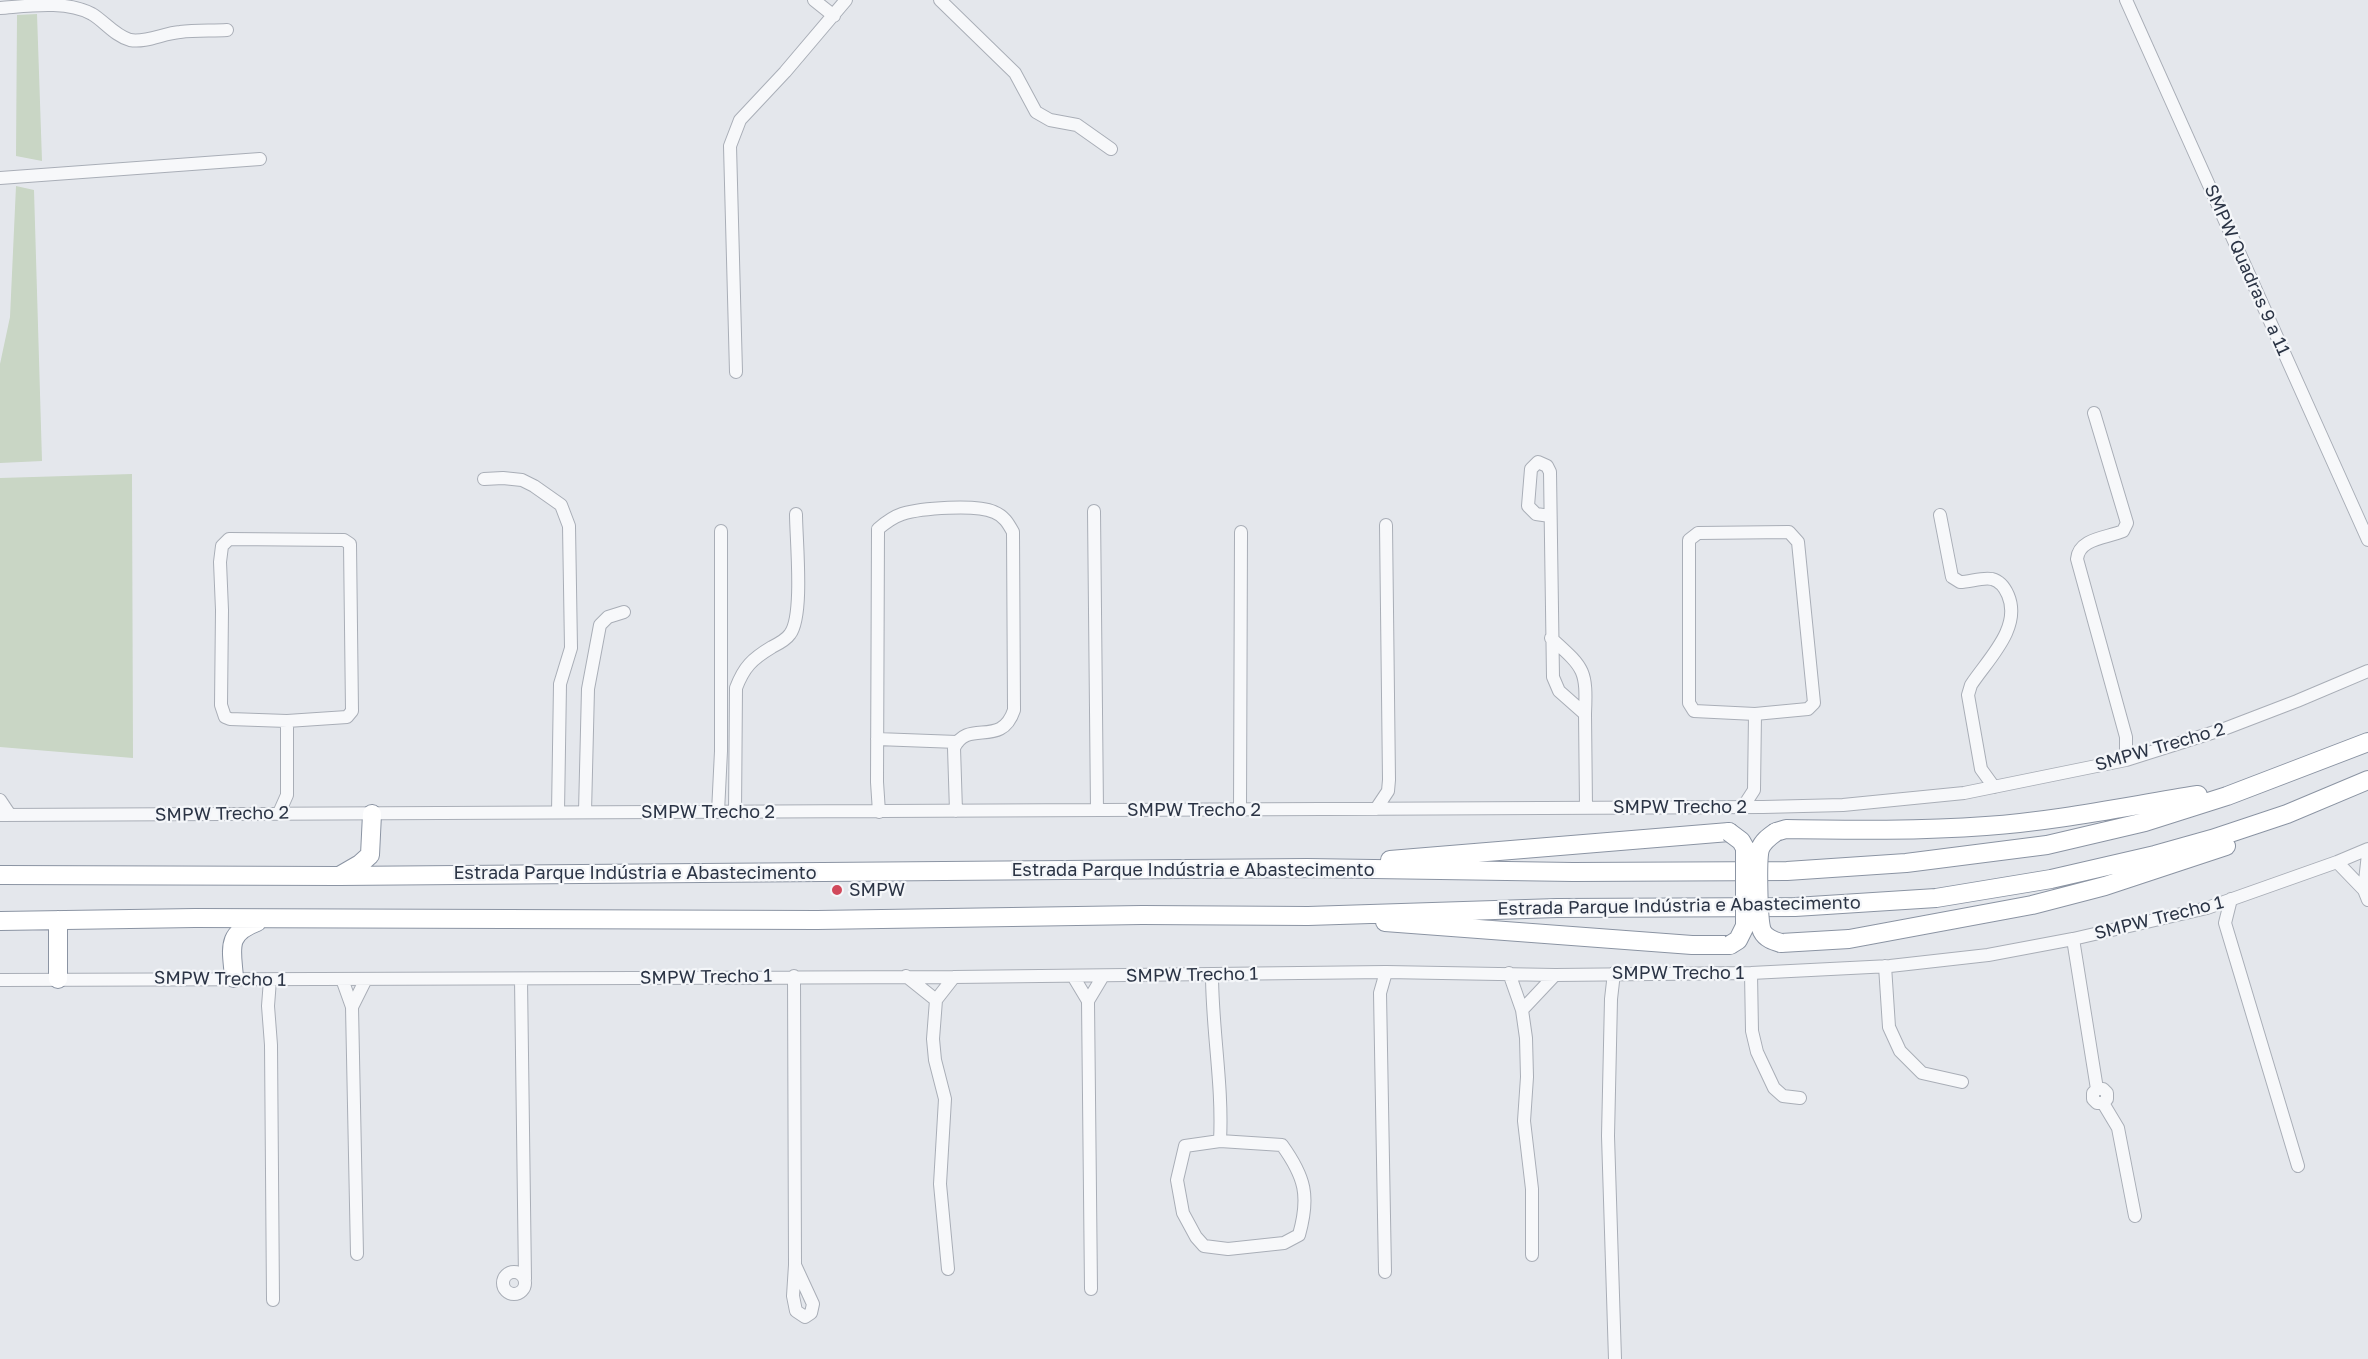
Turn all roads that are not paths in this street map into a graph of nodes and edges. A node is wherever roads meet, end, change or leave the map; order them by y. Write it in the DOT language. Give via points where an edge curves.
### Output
graph roads {
  1 [pos="814,0"];
  2 [pos="846,0"];
  3 [pos="940,0"];
  4 [pos="2126,0"];
  5 [pos="0,8"];
  6 [pos="834,16"];
  7 [pos="227,30"];
  8 [pos="1112,149"];
  9 [pos="260,159"];
  10 [pos="0,178"];
  11 [pos="736,372"];
  12 [pos="2094,413"];
  13 [pos="484,479"];
  14 [pos="1094,511"];
  15 [pos="796,514"];
  16 [pos="1940,515"];
  17 [pos="1550,516"];
  18 [pos="1386,525"];
  19 [pos="721,531"];
  20 [pos="1241,532"];
  21 [pos="2368,540"];
  22 [pos="624,612"];
  23 [pos="1551,638"];
  24 [pos="2368,670"];
  25 [pos="1585,714"];
  26 [pos="1755,714"];
  27 [pos="287,721"];
  28 [pos="2126,737"];
  29 [pos="877,739"];
  30 [pos="957,742"];
  31 [pos="2368,742"];
  32 [pos="2143,754"];
  33 [pos="2126,759"];
  34 [pos="1981,769"];
  35 [pos="2368,780"];
  36 [pos="1994,787"];
  37 [pos="1754,790"];
  38 [pos="1388,791"];
  39 [pos="1974,792"];
  40 [pos="287,795"];
  41 [pos="2227,796"];
  42 [pos="0,800"];
  43 [pos="1586,807"];
  44 [pos="1743,807"];
  45 [pos="1763,807"];
  46 [pos="1240,809"];
  47 [pos="1376,809"];
  48 [pos="1398,809"];
  49 [pos="1097,810"];
  50 [pos="956,811"];
  51 [pos="558,812"];
  52 [pos="585,812"];
  53 [pos="718,812"];
  54 [pos="879,812"];
  55 [pos="279,813"];
  56 [pos="296,813"];
  57 [pos="735,813"];
  58 [pos="377,814"];
  59 [pos="2287,814"];
  60 [pos="5,815"];
  61 [pos="2368,849"];
  62 [pos="2368,854"];
  63 [pos="2337,862"];
  64 [pos="1307,868"];
  65 [pos="0,875"];
  66 [pos="406,875"];
  67 [pos="339,876"];
  68 [pos="2366,895"];
  69 [pos="2231,899"];
  70 [pos="2207,908"];
  71 [pos="1308,916"];
  72 [pos="195,918"];
  73 [pos="58,920"];
  74 [pos="263,920"];
  75 [pos="0,921"];
  76 [pos="2225,923"];
  77 [pos="2073,939"];
  78 [pos="1885,966"];
  79 [pos="1370,972"];
  80 [pos="1386,972"];
  81 [pos="1509,973"];
  82 [pos="1614,973"];
  83 [pos="1751,973"];
  84 [pos="1212,974"];
  85 [pos="1556,975"];
  86 [pos="794,976"];
  87 [pos="906,976"];
  88 [pos="1073,976"];
  89 [pos="1103,976"];
  90 [pos="954,977"];
  91 [pos="230,978"];
  92 [pos="58,979"];
  93 [pos="342,979"];
  94 [pos="366,979"];
  95 [pos="521,979"];
  96 [pos="0,980"];
  97 [pos="270,980"];
  98 [pos="1380,993"];
  99 [pos="936,1000"];
  100 [pos="1088,1000"];
  101 [pos="352,1007"];
  102 [pos="1522,1010"];
  103 [pos="1962,1082"];
  104 [pos="1800,1098"];
  105 [pos="1220,1141"];
  106 [pos="2298,1166"];
  107 [pos="2135,1216"];
  108 [pos="357,1254"];
  109 [pos="1532,1255"];
  110 [pos="795,1265"];
  111 [pos="948,1269"];
  112 [pos="1385,1272"];
  113 [pos="525,1279"];
  114 [pos="1091,1289"];
  115 [pos="273,1300"];
  116 [pos="1615,1359"];
  1 -- 6 [label="street"];
  2 -- 6 [label="street"];
  3 -- 8 [label="street" via="1015,73 1036,112 1050,120 1077,125"];
  4 -- 21 [label="street, SMPW Quadras 9 a 11"];
  5 -- 7 [label="street" via="71,6 91,13 130,40 183,31"];
  6 -- 11 [label="street" via="740,120 729,146"];
  9 -- 10 [label="street"];
  12 -- 28 [label="street" via="2127,523 2123,531 2085,544 2077,559"];
  13 -- 51 [label="street" via="522,480 534,486 561,505 569,526 571,648 560,684"];
  14 -- 49 [label="street"];
  15 -- 57 [label="street" via="795,626 785,640 753,660 736,688"];
  16 -- 34 [label="street" via="1952,577 1960,582 1996,580 2010,599 2011,625 1968,695"];
  17 -- 23 [label="street"];
  18 -- 38 [label="street"];
  19 -- 53 [label="street"];
  20 -- 46 [label="street"];
  22 -- 52 [label="street" via="608,617 600,625 588,689"];
  23 -- 25 [label="street" via="1581,667 1586,686"];
  23 -- 25 [label="street" via="1554,684"];
  24 -- 32 [label="street, SMPW Trecho 2" via="2224,729"];
  25 -- 43 [label="street"];
  26 -- 26 [label="street" via="1808,709 1814,704 1798,542 1789,532 1695,534 1689,540 1690,706 1694,711"];
  26 -- 37 [label="street"];
  27 -- 27 [label="street" via="344,718 351,711 352,547 344,540 226,540 220,562 222,712 230,719"];
  27 -- 40 [label="street"];
  28 -- 32 [label="street"];
  28 -- 33 [label="street"];
  29 -- 30 [label="street"];
  29 -- 30 [label="street" via="878,529 902,514 948,507 993,511 1005,519 1013,532 1014,710 1011,720 998,731 971,733"];
  29 -- 54 [label="street"];
  30 -- 50 [label="street"];
  31 -- 41 [label="highway, Estrada Parque Indústria e Abastecimento"];
  32 -- 33 [label="street, SMPW Trecho 2"];
  33 -- 36 [label="street, SMPW Trecho 2"];
  34 -- 36 [label="street"];
  34 -- 39 [label="street"];
  35 -- 59 [label="highway, Estrada Parque Indústria e Abastecimento"];
  36 -- 39 [label="street, SMPW Trecho 2"];
  37 -- 44 [label="street"];
  37 -- 45 [label="street"];
  38 -- 47 [label="street"];
  38 -- 48 [label="street"];
  39 -- 45 [label="street, SMPW Trecho 2" via="1843,805"];
  40 -- 55 [label="street"];
  40 -- 56 [label="street"];
  41 -- 59 [label="highway, bridge" via="2206,794 2113,811 1988,826 1776,832 1759,853 1762,930 1767,938 1782,943 1849,939 2032,905 2105,886 2225,846"];
  41 -- 64 [label="highway, Estrada Parque Indústria e Abastecimento" via="2145,822 2047,845 1906,863 1787,871"];
  42 -- 60 [label="street"];
  43 -- 44 [label="street, SMPW Trecho 2"];
  43 -- 48 [label="street, SMPW Trecho 2"];
  44 -- 45 [label="street, SMPW Trecho 2"];
  46 -- 47 [label="street, SMPW Trecho 2"];
  46 -- 49 [label="street, SMPW Trecho 2"];
  47 -- 48 [label="street, SMPW Trecho 2"];
  49 -- 50 [label="street, SMPW Trecho 2"];
  50 -- 54 [label="street, SMPW Trecho 2"];
  51 -- 52 [label="street, SMPW Trecho 2"];
  51 -- 58 [label="street, SMPW Trecho 2"];
  52 -- 53 [label="street, SMPW Trecho 2"];
  53 -- 57 [label="street, SMPW Trecho 2"];
  54 -- 57 [label="street, SMPW Trecho 2"];
  55 -- 56 [label="street, SMPW Trecho 2"];
  55 -- 60 [label="street, SMPW Trecho 2"];
  56 -- 58 [label="street, SMPW Trecho 2"];
  58 -- 66 [label="highway" via="379,855"];
  58 -- 67 [label="highway" via="370,855"];
  59 -- 71 [label="highway, Estrada Parque Indústria e Abastecimento" via="2155,855 2051,879 1936,898 1796,907 1557,908"];
  61 -- 63 [label="street, SMPW Trecho 1"];
  62 -- 68 [label="street"];
  63 -- 68 [label="street"];
  63 -- 69 [label="street, SMPW Trecho 1"];
  64 -- 66 [label="highway, Estrada Parque Indústria e Abastecimento"];
  64 -- 71 [label="highway, bridge" via="1729,832 1745,848 1743,934 1730,945"];
  65 -- 67 [label="highway, Estrada Parque Indústria e Abastecimento"];
  66 -- 67 [label="highway, Estrada Parque Indústria e Abastecimento"];
  69 -- 70 [label="street, SMPW Trecho 1"];
  69 -- 76 [label="street"];
  70 -- 76 [label="street"];
  70 -- 77 [label="street, SMPW Trecho 1"];
  71 -- 74 [label="highway, Estrada Parque Indústria e Abastecimento"];
  72 -- 73 [label="highway, Estrada Parque Indústria e Abastecimento"];
  72 -- 74 [label="highway, Estrada Parque Indústria e Abastecimento"];
  72 -- 91 [label="highway" via="222,936"];
  73 -- 75 [label="highway, Estrada Parque Indústria e Abastecimento"];
  73 -- 92 [label="highway"];
  74 -- 91 [label="highway" via="244,927 234,936"];
  76 -- 106 [label="street"];
  77 -- 78 [label="street, SMPW Trecho 1" via="1988,955"];
  77 -- 107 [label="street" via="2097,1089 2107,1093 2103,1103 2118,1128"];
  78 -- 83 [label="street, SMPW Trecho 1"];
  78 -- 103 [label="street" via="1889,1027 1900,1051 1922,1073"];
  79 -- 80 [label="street, SMPW Trecho 1"];
  79 -- 84 [label="street, SMPW Trecho 1"];
  79 -- 98 [label="street"];
  80 -- 81 [label="street, SMPW Trecho 1"];
  80 -- 98 [label="street"];
  81 -- 85 [label="street, SMPW Trecho 1"];
  81 -- 102 [label="street"];
  82 -- 83 [label="street, SMPW Trecho 1"];
  82 -- 85 [label="street, SMPW Trecho 1"];
  82 -- 116 [label="street" via="1608,1136"];
  83 -- 104 [label="street" via="1752,1031 1757,1052 1774,1088 1783,1096"];
  84 -- 89 [label="street, SMPW Trecho 1"];
  84 -- 105 [label="street" via="1222,1108"];
  85 -- 102 [label="street"];
  86 -- 87 [label="street, SMPW Trecho 1"];
  86 -- 95 [label="street, SMPW Trecho 1"];
  86 -- 110 [label="street"];
  87 -- 90 [label="street, SMPW Trecho 1"];
  87 -- 99 [label="street"];
  88 -- 89 [label="street, SMPW Trecho 1"];
  88 -- 90 [label="street, SMPW Trecho 1"];
  88 -- 100 [label="street"];
  89 -- 100 [label="street"];
  90 -- 99 [label="street"];
  91 -- 92 [label="street, SMPW Trecho 1"];
  91 -- 97 [label="street, SMPW Trecho 1"];
  92 -- 96 [label="street, SMPW Trecho 1"];
  93 -- 94 [label="street, SMPW Trecho 1"];
  93 -- 97 [label="street, SMPW Trecho 1"];
  93 -- 101 [label="street"];
  94 -- 95 [label="street, SMPW Trecho 1"];
  94 -- 101 [label="street"];
  95 -- 113 [label="street"];
  97 -- 115 [label="street"];
  98 -- 112 [label="street"];
  99 -- 111 [label="street" via="933,1039 945,1099 940,1184"];
  100 -- 114 [label="street"];
  101 -- 108 [label="street"];
  102 -- 109 [label="street"];
  105 -- 105 [label="street" via="1185,1146 1177,1180 1183,1213 1196,1237 1204,1246 1228,1249 1284,1243 1299,1234 1306,1211 1303,1187 1297,1166 1282,1145"];
}
